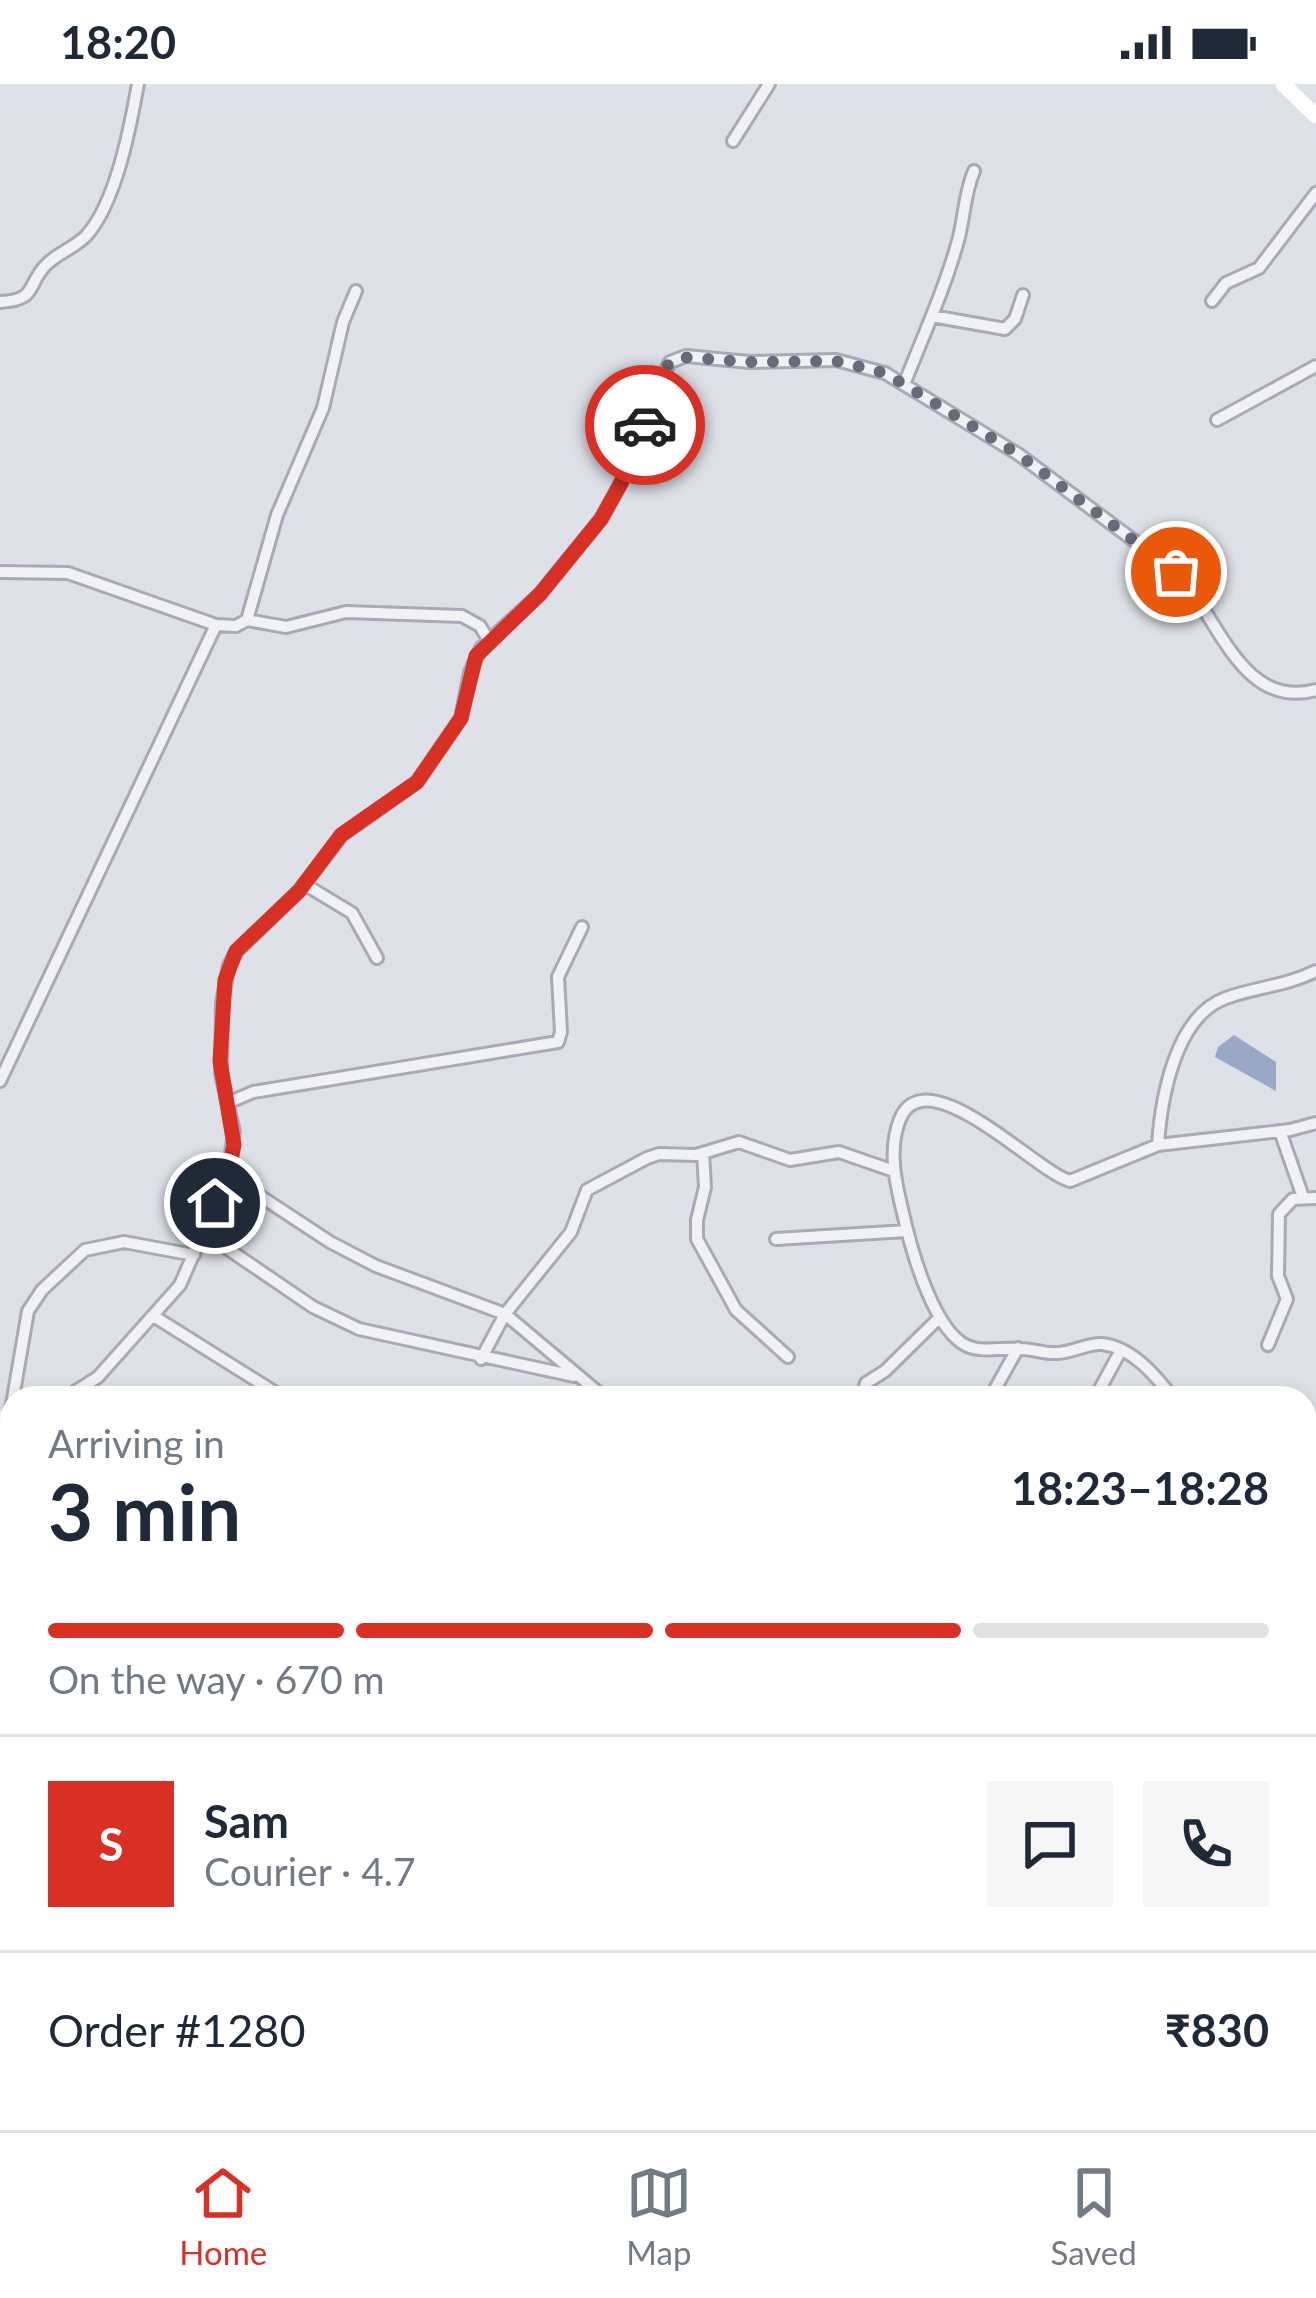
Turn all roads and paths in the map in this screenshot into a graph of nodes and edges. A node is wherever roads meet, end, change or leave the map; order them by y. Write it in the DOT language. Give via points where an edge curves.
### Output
graph roads {
  1 [pos="138,84"];
  2 [pos="769,84"];
  3 [pos="1283,84"];
  4 [pos="1314,107"];
  5 [pos="733,141"];
  6 [pos="974,171"];
  7 [pos="1316,193"];
  8 [pos="356,292"];
  9 [pos="1023,295"];
  10 [pos="1212,301"];
  11 [pos="0,302"];
  12 [pos="932,316"];
  13 [pos="1316,366"];
  14 [pos="905,382"];
  15 [pos="1217,420"];
  16 [pos="0,572"];
  17 [pos="247,620"];
  18 [pos="217,625"];
  19 [pos="489,641"];
  20 [pos="1316,690"];
  21 [pos="304,884"];
  22 [pos="582,927"];
  23 [pos="377,958"];
  24 [pos="1316,971"];
  25 [pos="0,1082"];
  26 [pos="230,1102"];
  27 [pos="1316,1123"];
  28 [pos="1280,1131"];
  29 [pos="1158,1145"];
  30 [pos="703,1153"];
  31 [pos="894,1171"];
  32 [pos="228,1175"];
  33 [pos="1310,1198"];
  34 [pos="907,1231"];
  35 [pos="203,1232"];
  36 [pos="776,1239"];
  37 [pos="194,1255"];
  38 [pos="506,1314"];
  39 [pos="154,1316"];
  40 [pos="940,1317"];
  41 [pos="1268,1345"];
  42 [pos="1018,1348"];
  43 [pos="1121,1350"];
  44 [pos="788,1358"];
  45 [pos="481,1359"];
  46 [pos="578,1377"];
  47 [pos="15,1386"];
  48 [pos="84,1386"];
  49 [pos="265,1386"];
  50 [pos="589,1386"];
  51 [pos="865,1386"];
  52 [pos="997,1386"];
  53 [pos="1101,1386"];
  54 [pos="1162,1386"];
  1 -- 11 [label="street" via="121,158 92,228 42,268 29,294"];
  2 -- 5 [label="street"];
  3 -- 4 [label="street"];
  6 -- 12 [label="street"];
  7 -- 10 [label="street" via="1259,268"];
  8 -- 17 [label="street"];
  9 -- 12 [label="street" via="1005,329"];
  12 -- 14 [label="street"];
  13 -- 15 [label="street"];
  14 -- 19 [label="street" via="836,361 670,362 601,519"];
  14 -- 20 [label="street" via="1176,572 1246,669 1278,690"];
  16 -- 18 [label="street" via="68,573"];
  17 -- 18 [label="street"];
  17 -- 19 [label="street" via="286,627 346,612 461,616"];
  18 -- 25 [label="street"];
  19 -- 21 [label="street" via="476,656 461,718 417,782 341,835"];
  21 -- 23 [label="street" via="352,913"];
  21 -- 26 [label="street" via="229,965 220,1061"];
  22 -- 26 [label="street" via="558,977 561,1037 553,1045"];
  24 -- 29 [label="street" via="1209,1008 1170,1064"];
  26 -- 32 [label="street"];
  27 -- 28 [label="street"];
  28 -- 29 [label="street"];
  28 -- 33 [label="street"];
  29 -- 31 [label="street" via="1063,1180 973,1115 916,1102 899,1121"];
  30 -- 31 [label="street" via="748,1142 790,1160 839,1152"];
  30 -- 38 [label="street" via="659,1154 587,1190 571,1232"];
  30 -- 44 [label="street" via="701,1248 736,1310"];
  31 -- 34 [label="street"];
  32 -- 35 [label="street"];
  32 -- 38 [label="street" via="376,1266"];
  33 -- 41 [label="street" via="1279,1214 1278,1276 1288,1299"];
  34 -- 36 [label="street"];
  34 -- 40 [label="street"];
  35 -- 37 [label="street"];
  35 -- 45 [label="street" via="334,1319"];
  37 -- 39 [label="street"];
  37 -- 47 [label="street" via="124,1242 85,1250 28,1311"];
  38 -- 45 [label="street"];
  38 -- 46 [label="street"];
  39 -- 48 [label="street"];
  39 -- 49 [label="street"];
  40 -- 42 [label="street" via="973,1348"];
  40 -- 51 [label="street"];
  42 -- 43 [label="street"];
  42 -- 52 [label="street"];
  43 -- 53 [label="street"];
  43 -- 54 [label="street"];
  45 -- 46 [label="street"];
  46 -- 50 [label="street"];
}
